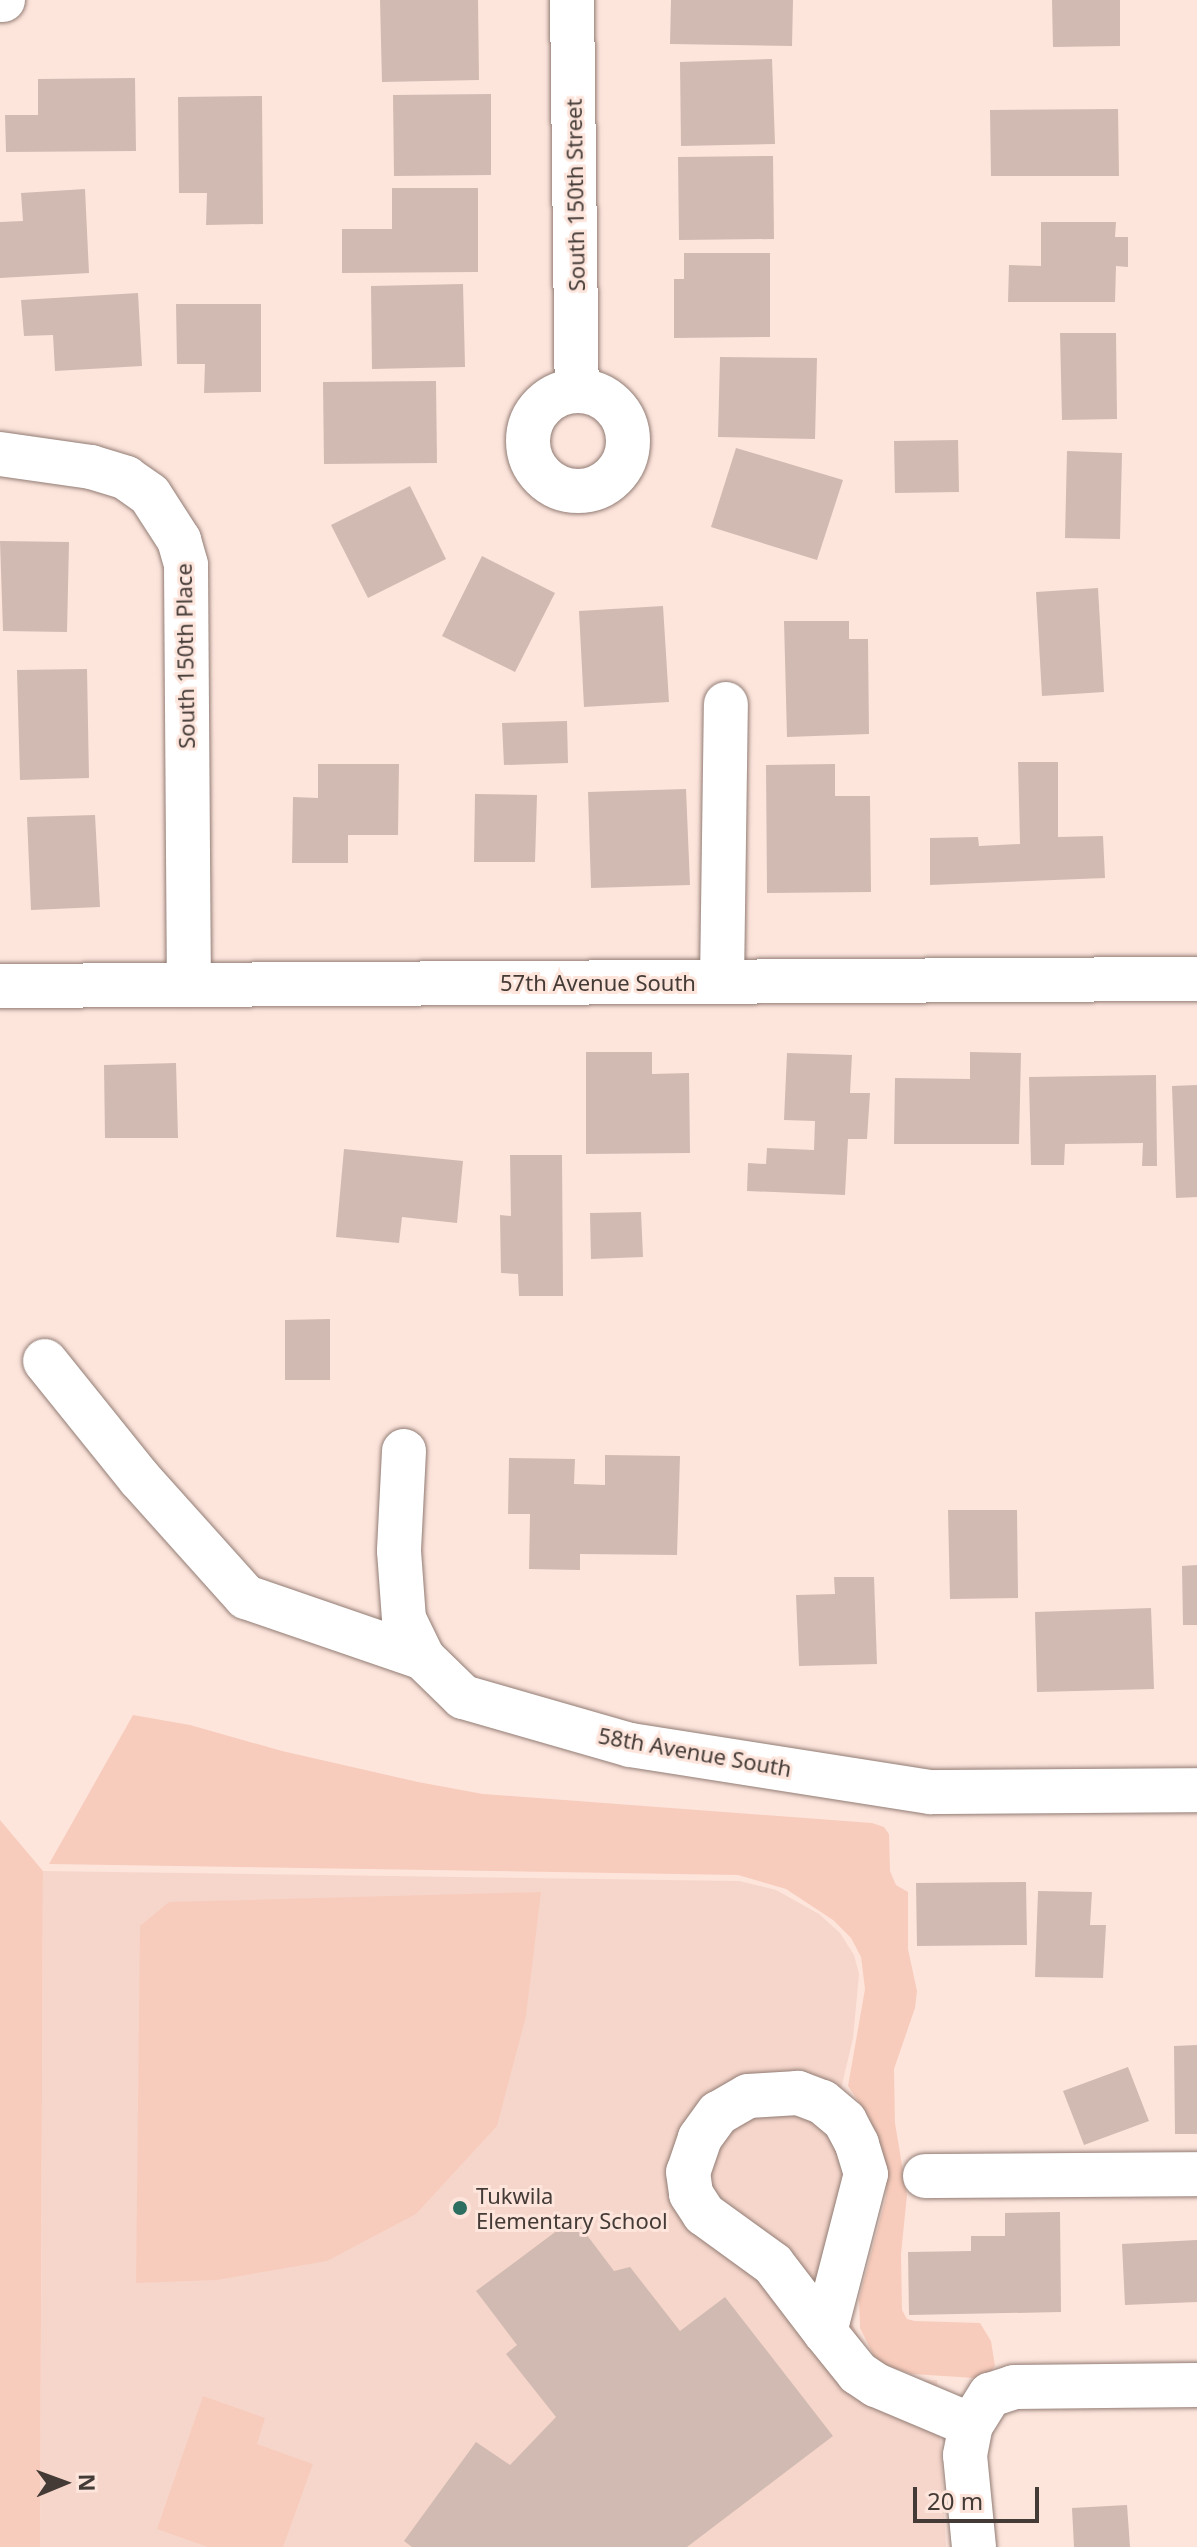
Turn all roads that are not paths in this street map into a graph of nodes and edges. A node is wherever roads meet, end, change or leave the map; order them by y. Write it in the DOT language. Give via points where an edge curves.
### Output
graph roads {
  1 [pos="572,0"];
  2 [pos="577,391"];
  3 [pos="0,454"];
  4 [pos="726,704"];
  5 [pos="1197,979"];
  6 [pos="722,982"];
  7 [pos="189,985"];
  8 [pos="0,986"];
  9 [pos="45,1361"];
  10 [pos="404,1451"];
  11 [pos="423,1658"];
  12 [pos="1197,1790"];
  13 [pos="1197,2174"];
  14 [pos="925,2176"];
  15 [pos="825,2332"];
  16 [pos="1197,2385"];
  17 [pos="980,2410"];
  18 [pos="974,2547"];
  1 -- 2 [label="street, South 150th Street"];
  3 -- 7 [label="street, South 150th Place" via="91,467 126,478 150,495 179,540 186,565"];
  4 -- 6 [label="street"];
  5 -- 6 [label="street, 57th Avenue South"];
  6 -- 7 [label="street, 57th Avenue South"];
  7 -- 8 [label="street, 57th Avenue South"];
  9 -- 11 [label="street" via="140,1479 246,1597"];
  10 -- 11 [label="street, 58th Avenue South" via="399,1551 404,1619"];
  11 -- 12 [label="street, 58th Avenue South" via="463,1697 630,1745 930,1792"];
  13 -- 14 [label="street"];
  15 -- 15 [label="street" via="773,2264 704,2214 691,2194 688,2172 700,2138 718,2113 748,2096 798,2093 822,2102 845,2121 857,2144 866,2174"];
  15 -- 17 [label="street" via="858,2373 876,2385"];
  16 -- 17 [label="street" via="1014,2387"];
  17 -- 18 [label="street" via="965,2455"];
}
